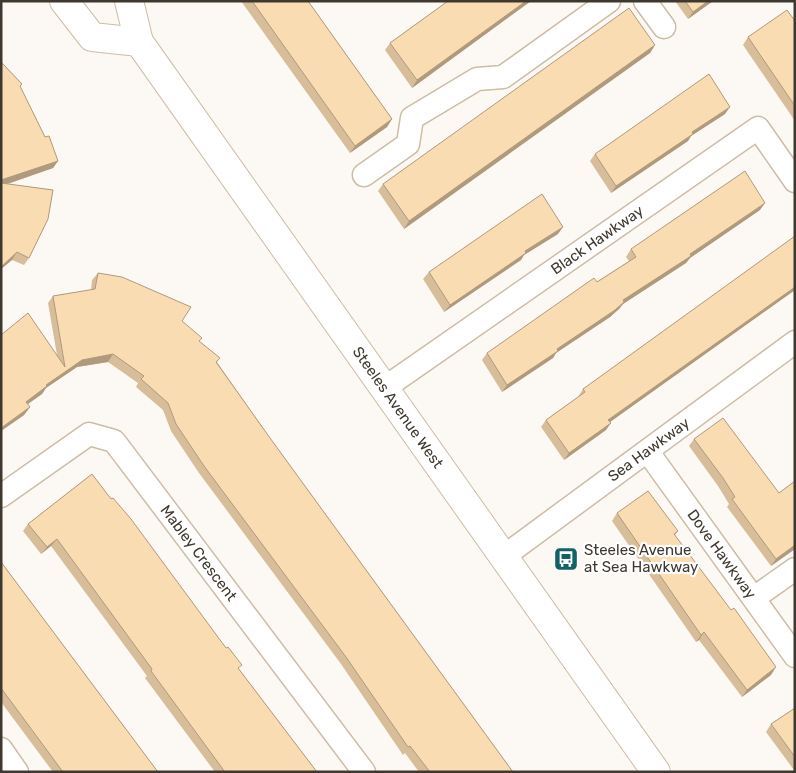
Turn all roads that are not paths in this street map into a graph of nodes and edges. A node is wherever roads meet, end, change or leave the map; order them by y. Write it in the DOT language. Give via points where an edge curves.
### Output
graph roads {
  1 [pos="64,1"];
  2 [pos="128,1"];
  3 [pos="609,1"];
  4 [pos="645,1"];
  5 [pos="664,27"];
  6 [pos="139,42"];
  7 [pos="364,175"];
  8 [pos="795,181"];
  9 [pos="795,342"];
  10 [pos="383,389"];
  11 [pos="648,452"];
  12 [pos="1,496"];
  13 [pos="504,557"];
  14 [pos="795,568"];
  15 [pos="754,598"];
  16 [pos="795,656"];
  17 [pos="1,749"];
  18 [pos="17,772"];
  19 [pos="364,772"];
  20 [pos="656,772"];
  1 -- 6 [label="main road" via="92,38"];
  2 -- 6 [label="main road, Steeles Avenue West"];
  3 -- 7 [label="street" via="503,77 477,79 412,118 408,144"];
  4 -- 5 [label="street"];
  6 -- 10 [label="main road, Steeles Avenue West"];
  8 -- 10 [label="street, Black Hawkway" via="758,128"];
  9 -- 11 [label="street, Sea Hawkway"];
  10 -- 13 [label="main road, Steeles Avenue West"];
  11 -- 13 [label="street, Sea Hawkway"];
  11 -- 15 [label="street, Dove Hawkway"];
  12 -- 19 [label="street, Mabley Crescent" via="88,434 114,441"];
  13 -- 20 [label="main road, Steeles Avenue West"];
  14 -- 15 [label="street"];
  15 -- 16 [label="street, Dove Hawkway"];
  17 -- 18 [label="street"];
}
